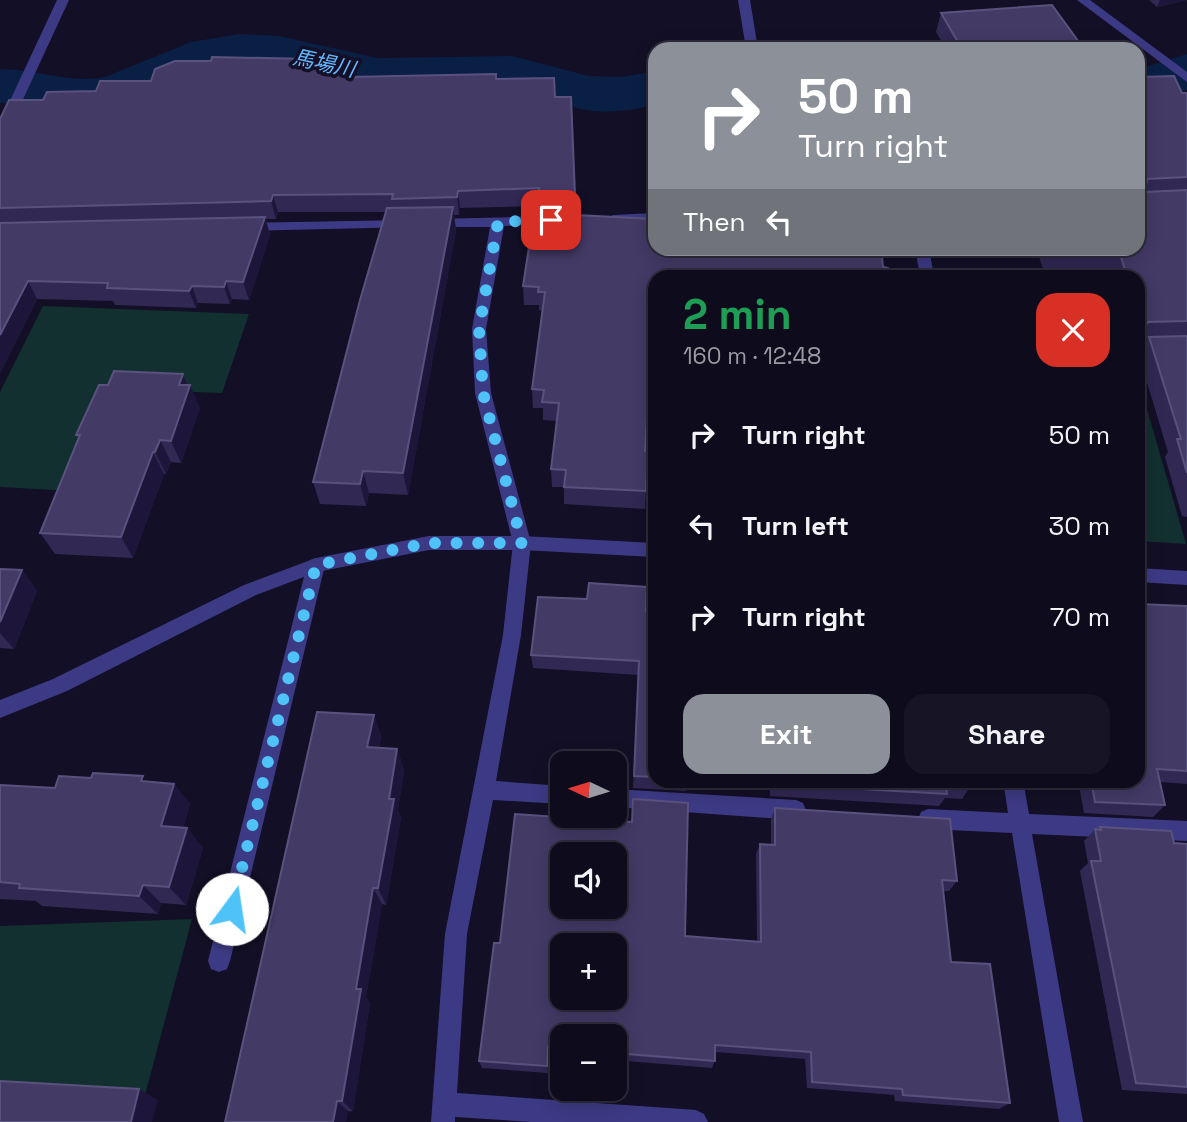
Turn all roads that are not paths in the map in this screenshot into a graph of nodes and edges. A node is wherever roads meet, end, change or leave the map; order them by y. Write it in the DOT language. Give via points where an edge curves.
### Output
graph roads {
  1 [pos="63,0"];
  2 [pos="744,0"];
  3 [pos="1083,0"];
  4 [pos="751,42"];
  5 [pos="1139,42"];
  6 [pos="1145,46"];
  7 [pos="1187,78"];
  8 [pos="0,136"];
  9 [pos="648,218"];
  10 [pos="603,219"];
  11 [pos="576,220"];
  12 [pos="498,222"];
  13 [pos="235,228"];
  14 [pos="1187,347"];
  15 [pos="1145,348"];
  16 [pos="522,543"];
  17 [pos="648,550"];
  18 [pos="316,565"];
  19 [pos="1145,575"];
  20 [pos="1187,578"];
  21 [pos="0,709"];
  22 [pos="1014,788"];
  23 [pos="485,790"];
  24 [pos="550,794"];
  25 [pos="627,800"];
  26 [pos="820,812"];
  27 [pos="902,817"];
  28 [pos="1020,823"];
  29 [pos="1187,831"];
  30 [pos="219,961"];
  31 [pos="443,1113"];
  32 [pos="695,1122"];
  33 [pos="1071,1122"];
  1 -- 8 [label="street"];
  2 -- 4 [label="street"];
  3 -- 5 [label="street"];
  6 -- 7 [label="street"];
  9 -- 10 [label="street"];
  11 -- 12 [label="street"];
  12 -- 13 [label="street"];
  12 -- 16 [label="street" via="479,329 483,393"];
  14 -- 15 [label="street"];
  16 -- 17 [label="street"];
  16 -- 18 [label="street" via="429,543"];
  16 -- 23 [label="street" via="512,635"];
  18 -- 21 [label="street" via="250,590 60,685"];
  18 -- 30 [label="street"];
  19 -- 20 [label="street"];
  22 -- 28 [label="street"];
  23 -- 24 [label="street"];
  23 -- 31 [label="street" via="456,934"];
  25 -- 26 [label="street"];
  27 -- 28 [label="street"];
  28 -- 29 [label="street"];
  28 -- 33 [label="street"];
  31 -- 32 [label="street"];
}
